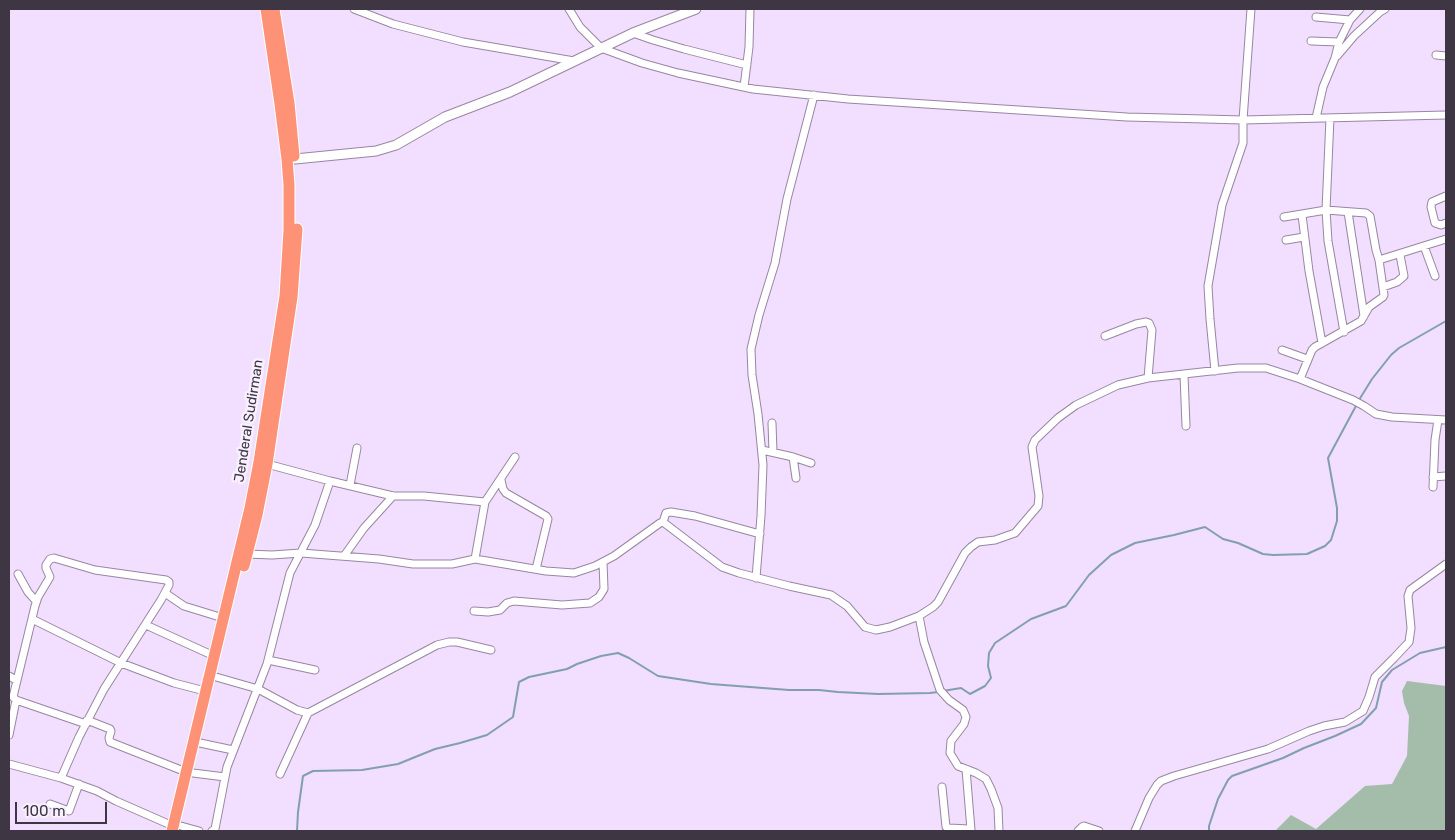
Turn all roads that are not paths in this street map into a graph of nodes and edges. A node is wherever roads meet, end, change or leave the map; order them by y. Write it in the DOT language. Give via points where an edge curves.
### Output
graph roads {
  1 [pos="266,9"];
  2 [pos="274,9"];
  3 [pos="354,9"];
  4 [pos="379,9"];
  5 [pos="569,9"];
  6 [pos="696,9"];
  7 [pos="750,9"];
  8 [pos="1252,9"];
  9 [pos="1360,9"];
  10 [pos="1385,9"];
  11 [pos="375,17"];
  12 [pos="1316,17"];
  13 [pos="1350,20"];
  14 [pos="633,33"];
  15 [pos="1311,41"];
  16 [pos="1339,42"];
  17 [pos="601,48"];
  18 [pos="1436,55"];
  19 [pos="1446,56"];
  20 [pos="1335,58"];
  21 [pos="574,61"];
  22 [pos="747,65"];
  23 [pos="744,87"];
  24 [pos="814,95"];
  25 [pos="1446,115"];
  26 [pos="1316,118"];
  27 [pos="1330,118"];
  28 [pos="1243,120"];
  29 [pos="295,159"];
  30 [pos="1446,196"];
  31 [pos="1326,210"];
  32 [pos="1348,212"];
  33 [pos="1302,215"];
  34 [pos="1284,218"];
  35 [pos="1446,223"];
  36 [pos="1304,236"];
  37 [pos="1286,240"];
  38 [pos="1446,240"];
  39 [pos="1424,246"];
  40 [pos="1400,255"];
  41 [pos="1380,260"];
  42 [pos="1435,276"];
  43 [pos="1383,287"];
  44 [pos="1364,316"];
  45 [pos="1344,332"];
  46 [pos="1105,336"];
  47 [pos="1322,343"];
  48 [pos="1282,350"];
  49 [pos="1307,359"];
  50 [pos="1215,371"];
  51 [pos="1184,375"];
  52 [pos="1148,378"];
  53 [pos="1300,378"];
  54 [pos="1438,420"];
  55 [pos="1446,420"];
  56 [pos="772,423"];
  57 [pos="1186,426"];
  58 [pos="357,448"];
  59 [pos="762,450"];
  60 [pos="773,452"];
  61 [pos="515,457"];
  62 [pos="793,457"];
  63 [pos="811,463"];
  64 [pos="267,464"];
  65 [pos="1446,476"];
  66 [pos="1433,477"];
  67 [pos="796,478"];
  68 [pos="501,480"];
  69 [pos="330,481"];
  70 [pos="350,485"];
  71 [pos="1433,487"];
  72 [pos="393,496"];
  73 [pos="485,502"];
  74 [pos="663,522"];
  75 [pos="760,534"];
  76 [pos="301,553"];
  77 [pos="247,554"];
  78 [pos="344,556"];
  79 [pos="475,559"];
  80 [pos="603,562"];
  81 [pos="1446,564"];
  82 [pos="536,569"];
  83 [pos="18,574"];
  84 [pos="756,578"];
  85 [pos="165,593"];
  86 [pos="36,601"];
  87 [pos="474,611"];
  88 [pos="919,616"];
  89 [pos="223,618"];
  90 [pos="32,620"];
  91 [pos="146,625"];
  92 [pos="491,650"];
  93 [pos="214,656"];
  94 [pos="268,660"];
  95 [pos="121,663"];
  96 [pos="315,670"];
  97 [pos="9,676"];
  98 [pos="216,677"];
  99 [pos="16,680"];
  100 [pos="258,689"];
  101 [pos="205,692"];
  102 [pos="16,700"];
  103 [pos="11,709"];
  104 [pos="308,713"];
  105 [pos="86,722"];
  106 [pos="9,735"];
  107 [pos="200,743"];
  108 [pos="234,750"];
  109 [pos="9,764"];
  110 [pos="966,769"];
  111 [pos="189,772"];
  112 [pos="280,774"];
  113 [pos="225,777"];
  114 [pos="61,778"];
  115 [pos="79,784"];
  116 [pos="942,787"];
  117 [pos="50,804"];
  118 [pos="176,829"];
  119 [pos="199,831"];
  120 [pos="212,831"];
  121 [pos="971,831"];
  122 [pos="999,831"];
  123 [pos="1078,831"];
  124 [pos="1099,831"];
  125 [pos="1135,831"];
  1 -- 89 [label="highway, Jenderal Sudirman" via="287,159 287,269 259,462"];
  2 -- 29 [label="highway"];
  3 -- 11 [label="street"];
  4 -- 11 [label="street"];
  5 -- 17 [label="street" via="580,27"];
  6 -- 14 [label="street"];
  7 -- 22 [label="street"];
  8 -- 28 [label="street"];
  9 -- 13 [label="street"];
  10 -- 20 [label="street"];
  11 -- 21 [label="street" via="463,42"];
  12 -- 13 [label="street"];
  13 -- 16 [label="street"];
  14 -- 17 [label="street"];
  14 -- 22 [label="street"];
  15 -- 16 [label="street"];
  16 -- 20 [label="street"];
  17 -- 21 [label="street"];
  17 -- 23 [label="street" via="678,73"];
  18 -- 19 [label="street"];
  20 -- 26 [label="street" via="1323,87"];
  21 -- 29 [label="street" via="510,92 444,117 396,145 358,153"];
  22 -- 23 [label="street"];
  23 -- 24 [label="street"];
  24 -- 28 [label="street" via="1118,116"];
  24 -- 59 [label="street" via="787,199 775,262 751,348"];
  25 -- 27 [label="street"];
  26 -- 27 [label="street"];
  26 -- 28 [label="street"];
  27 -- 31 [label="street"];
  28 -- 50 [label="street" via="1243,143 1222,205 1208,286"];
  29 -- 64 [label="highway" via="296,261"];
  30 -- 35 [label="street" via="1432,202 1431,207 1435,222"];
  31 -- 32 [label="street"];
  31 -- 33 [label="street"];
  31 -- 45 [label="street"];
  32 -- 41 [label="street" via="1368,214"];
  32 -- 44 [label="street"];
  33 -- 34 [label="street"];
  33 -- 36 [label="street"];
  36 -- 37 [label="street"];
  36 -- 47 [label="street"];
  38 -- 39 [label="street"];
  39 -- 40 [label="street"];
  39 -- 42 [label="street"];
  40 -- 41 [label="street"];
  40 -- 43 [label="street" via="1404,276"];
  41 -- 43 [label="street"];
  43 -- 44 [label="street" via="1384,297 1369,307"];
  44 -- 45 [label="street" via="1361,322"];
  45 -- 47 [label="street"];
  46 -- 52 [label="street" via="1136,324 1149,323 1152,330"];
  47 -- 49 [label="street" via="1312,350"];
  48 -- 49 [label="street"];
  49 -- 53 [label="street"];
  50 -- 51 [label="street"];
  50 -- 53 [label="street" via="1266,368"];
  51 -- 52 [label="street"];
  51 -- 57 [label="street"];
  52 -- 88 [label="street" via="1118,385 1076,405 1039,436 1032,447 1038,506 1012,535 978,542 971,547 936,605"];
  53 -- 54 [label="street" via="1353,400 1376,414"];
  54 -- 55 [label="street"];
  54 -- 66 [label="street"];
  56 -- 60 [label="street"];
  58 -- 70 [label="street"];
  59 -- 60 [label="street"];
  59 -- 75 [label="street"];
  60 -- 62 [label="street"];
  61 -- 68 [label="street"];
  62 -- 63 [label="street"];
  62 -- 67 [label="street"];
  64 -- 69 [label="street"];
  64 -- 77 [label="highway"];
  65 -- 66 [label="street"];
  66 -- 71 [label="street"];
  68 -- 73 [label="street"];
  68 -- 82 [label="street" via="506,493 548,519"];
  69 -- 70 [label="street"];
  69 -- 76 [label="street" via="315,525"];
  70 -- 72 [label="street"];
  72 -- 73 [label="street"];
  72 -- 78 [label="street"];
  73 -- 79 [label="street"];
  74 -- 75 [label="street" via="666,513 671,512"];
  74 -- 80 [label="street"];
  74 -- 84 [label="street" via="715,563"];
  75 -- 84 [label="street"];
  76 -- 77 [label="street"];
  76 -- 78 [label="street"];
  76 -- 94 [label="street" via="290,573"];
  77 -- 98 [label="highway"];
  78 -- 79 [label="street" via="413,564 452,564"];
  79 -- 82 [label="street"];
  80 -- 82 [label="street" via="574,572"];
  80 -- 87 [label="street" via="604,589 590,604 514,601 500,610"];
  81 -- 125 [label="street" via="1410,590 1409,642 1375,677 1363,711 1345,722 1309,730 1268,749 1161,781 1149,798"];
  83 -- 86 [label="street"];
  84 -- 88 [label="street" via="831,595 872,630"];
  85 -- 86 [label="street" via="170,584 166,580 95,570 54,558 46,565 50,577"];
  85 -- 89 [label="street" via="184,606"];
  85 -- 91 [label="street"];
  86 -- 90 [label="street"];
  88 -- 110 [label="street" via="941,692 963,710 966,717 949,749 956,763"];
  89 -- 93 [label="highway, Jenderal Sudirman"];
  90 -- 95 [label="street"];
  90 -- 99 [label="street"];
  91 -- 93 [label="street"];
  91 -- 95 [label="street"];
  92 -- 104 [label="street" via="457,642 437,645"];
  93 -- 101 [label="highway, Jenderal Sudirman"];
  94 -- 96 [label="street"];
  94 -- 100 [label="street"];
  95 -- 101 [label="street"];
  95 -- 105 [label="street"];
  97 -- 99 [label="street"];
  98 -- 100 [label="street"];
  98 -- 107 [label="highway"];
  99 -- 102 [label="street" via="13,696"];
  100 -- 104 [label="street"];
  100 -- 108 [label="street"];
  101 -- 111 [label="highway, Jenderal Sudirman"];
  102 -- 103 [label="street"];
  102 -- 105 [label="street"];
  103 -- 106 [label="street"];
  104 -- 112 [label="street"];
  105 -- 111 [label="street" via="110,729 110,742"];
  105 -- 114 [label="street"];
  107 -- 108 [label="street"];
  107 -- 111 [label="highway"];
  108 -- 113 [label="street"];
  109 -- 114 [label="street"];
  110 -- 121 [label="street"];
  110 -- 122 [label="street" via="984,777 990,786 998,808"];
  111 -- 113 [label="street"];
  111 -- 118 [label="highway"];
  113 -- 120 [label="street"];
  114 -- 115 [label="street"];
  115 -- 117 [label="street" via="70,811"];
  115 -- 118 [label="street"];
  116 -- 121 [label="street" via="946,826"];
  118 -- 119 [label="street"];
  123 -- 124 [label="street" via="1084,826"];
}
